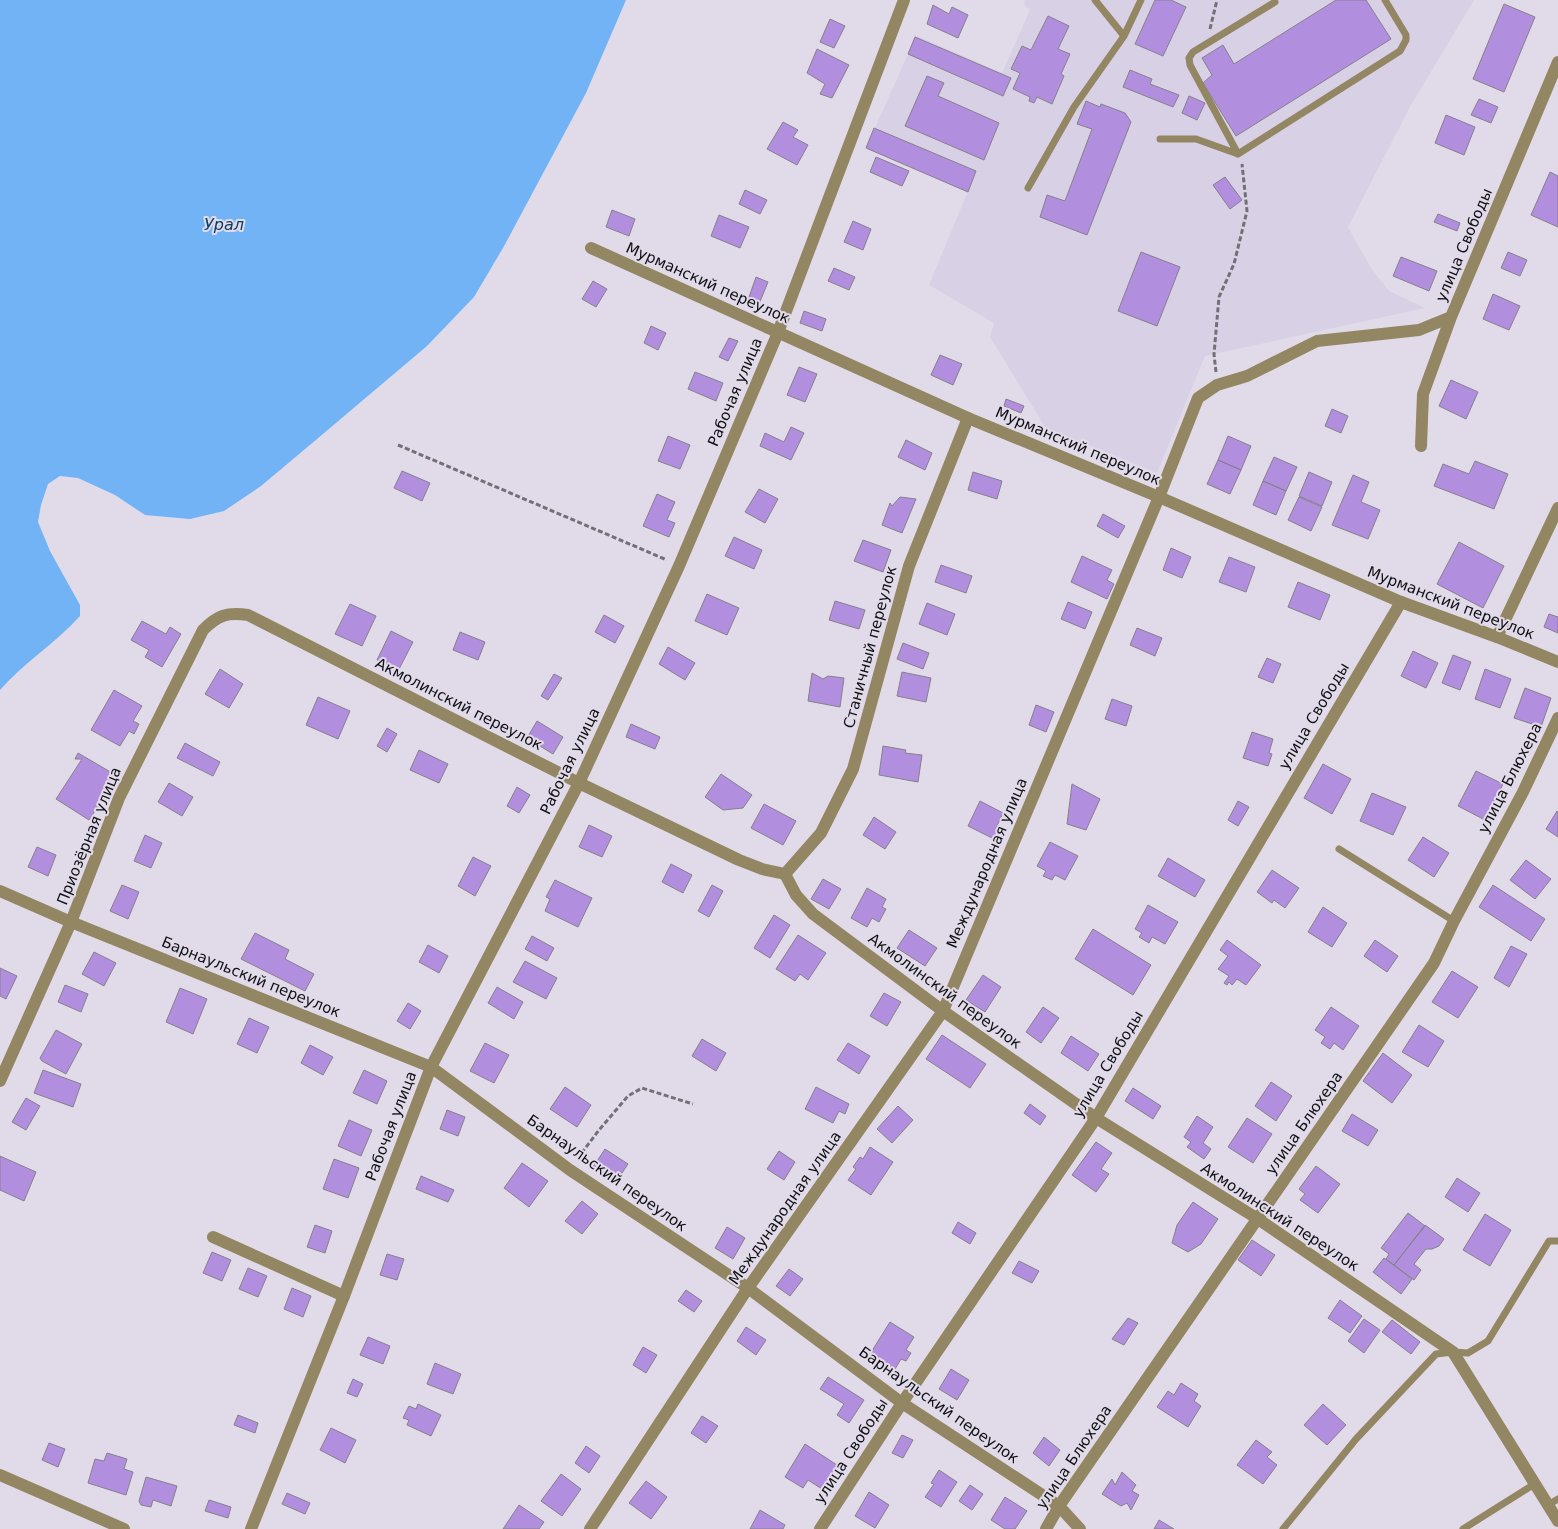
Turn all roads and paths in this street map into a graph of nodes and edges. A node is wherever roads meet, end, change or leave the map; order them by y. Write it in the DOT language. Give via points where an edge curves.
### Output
graph roads {
  1 [pos="904,0"];
  2 [pos="1096,0"];
  3 [pos="1141,0"];
  4 [pos="1217,0"];
  5 [pos="1385,0"];
  6 [pos="1276,1"];
  7 [pos="1124,36"];
  8 [pos="1207,43"];
  9 [pos="1558,62"];
  10 [pos="1160,139"];
  11 [pos="1238,154"];
  12 [pos="1028,188"];
  13 [pos="591,248"];
  14 [pos="1451,317"];
  15 [pos="778,332"];
  16 [pos="1217,385"];
  17 [pos="968,418"];
  18 [pos="398,445"];
  19 [pos="1421,446"];
  20 [pos="1159,497"];
  21 [pos="1558,508"];
  22 [pos="679,566"];
  23 [pos="1401,602"];
  24 [pos="224,615"];
  25 [pos="1497,637"];
  26 [pos="1558,662"];
  27 [pos="1558,718"];
  28 [pos="579,783"];
  29 [pos="1339,850"];
  30 [pos="785,874"];
  31 [pos="0,891"];
  32 [pos="1454,921"];
  33 [pos="71,922"];
  34 [pos="943,1011"];
  35 [pos="431,1067"];
  36 [pos="0,1080"];
  37 [pos="693,1104"];
  38 [pos="1096,1118"];
  39 [pos="570,1170"];
  40 [pos="1258,1219"];
  41 [pos="214,1237"];
  42 [pos="1558,1241"];
  43 [pos="748,1288"];
  44 [pos="344,1296"];
  45 [pos="1453,1352"];
  46 [pos="902,1403"];
  47 [pos="0,1475"];
  48 [pos="1536,1483"];
  49 [pos="1553,1502"];
  50 [pos="1058,1506"];
  51 [pos="1558,1521"];
  52 [pos="124,1529"];
  53 [pos="251,1529"];
  54 [pos="590,1529"];
  55 [pos="820,1529"];
  56 [pos="1046,1529"];
  57 [pos="1080,1529"];
  58 [pos="1283,1529"];
  59 [pos="1463,1529"];
  1 -- 15 [label="street, Рабочая улица"];
  2 -- 7 [label="lane"];
  3 -- 7 [label="lane"];
  4 -- 8 [label="path"];
  5 -- 11 [label="lane" via="1406,34 1400,51"];
  6 -- 8 [label="lane"];
  7 -- 12 [label="lane" via="1074,108"];
  8 -- 11 [label="lane" via="1190,55 1190,66"];
  9 -- 14 [label="street, улица Свободы"];
  10 -- 11 [label="lane" via="1196,139"];
  11 -- 16 [label="path" via="1244,170 1247,211 1234,264 1219,297 1214,354"];
  13 -- 15 [label="street, Мурманский переулок"];
  14 -- 16 [label="street, Международная улица" via="1419,330 1317,341 1247,376"];
  14 -- 19 [label="street, улица Свободы" via="1423,394"];
  15 -- 17 [label="street, Мурманский переулок"];
  15 -- 22 [label="street, Рабочая улица"];
  16 -- 20 [label="street, Международная улица" via="1198,398"];
  17 -- 20 [label="street, Мурманский переулок"];
  17 -- 30 [label="street, Станичный переулок" via="908,566 853,769 821,833"];
  18 -- 22 [label="path"];
  20 -- 23 [label="street, Мурманский переулок"];
  20 -- 34 [label="street, Международная улица"];
  21 -- 25 [label="street"];
  22 -- 28 [label="street, Рабочая улица"];
  23 -- 25 [label="street, Мурманский переулок"];
  23 -- 38 [label="street, улица Свободы"];
  24 -- 28 [label="street, Акмолинский переулок" via="248,615"];
  24 -- 33 [label="street, Приозёрная улица" via="203,630 119,798"];
  25 -- 26 [label="street, Мурманский переулок"];
  27 -- 32 [label="street, улица Блюхера" via="1524,792"];
  28 -- 30 [label="street, Акмолинский переулок" via="739,860"];
  28 -- 35 [label="street, Рабочая улица"];
  29 -- 32 [label="lane"];
  30 -- 34 [label="street, Акмолинский переулок" via="796,895 813,914"];
  31 -- 33 [label="street, Барнаульский переулок"];
  32 -- 40 [label="street, улица Блюхера" via="1434,963"];
  33 -- 35 [label="street, Барнаульский переулок"];
  33 -- 36 [label="street, Приозёрная улица"];
  34 -- 38 [label="street, Акмолинский переулок"];
  34 -- 43 [label="street, Международная улица"];
  35 -- 39 [label="street, Барнаульский переулок"];
  35 -- 44 [label="street, Рабочая улица"];
  37 -- 39 [label="path" via="642,1088 628,1096"];
  38 -- 40 [label="street, Акмолинский переулок"];
  38 -- 46 [label="street, улица Свободы"];
  39 -- 43 [label="street, Барнаульский переулок"];
  40 -- 45 [label="street, Акмолинский переулок"];
  40 -- 50 [label="street, улица Блюхера"];
  41 -- 44 [label="street"];
  42 -- 45 [label="lane" via="1548,1241 1488,1341 1468,1353"];
  43 -- 46 [label="street, Барнаульский переулок"];
  43 -- 54 [label="street, Международная улица"];
  44 -- 53 [label="street, Рабочая улица"];
  45 -- 48 [label="street, Акмолинский переулок"];
  45 -- 58 [label="lane" via="1436,1354 1356,1439"];
  46 -- 50 [label="street, Барнаульский переулок"];
  46 -- 55 [label="street, улица Свободы"];
  47 -- 52 [label="street"];
  48 -- 49 [label="street, Акмолинский переулок"];
  48 -- 59 [label="lane"];
  49 -- 51 [label="street, Акмолинский переулок"];
  50 -- 56 [label="street, улица Блюхера"];
  50 -- 57 [label="street, Барнаульский переулок"];
}
